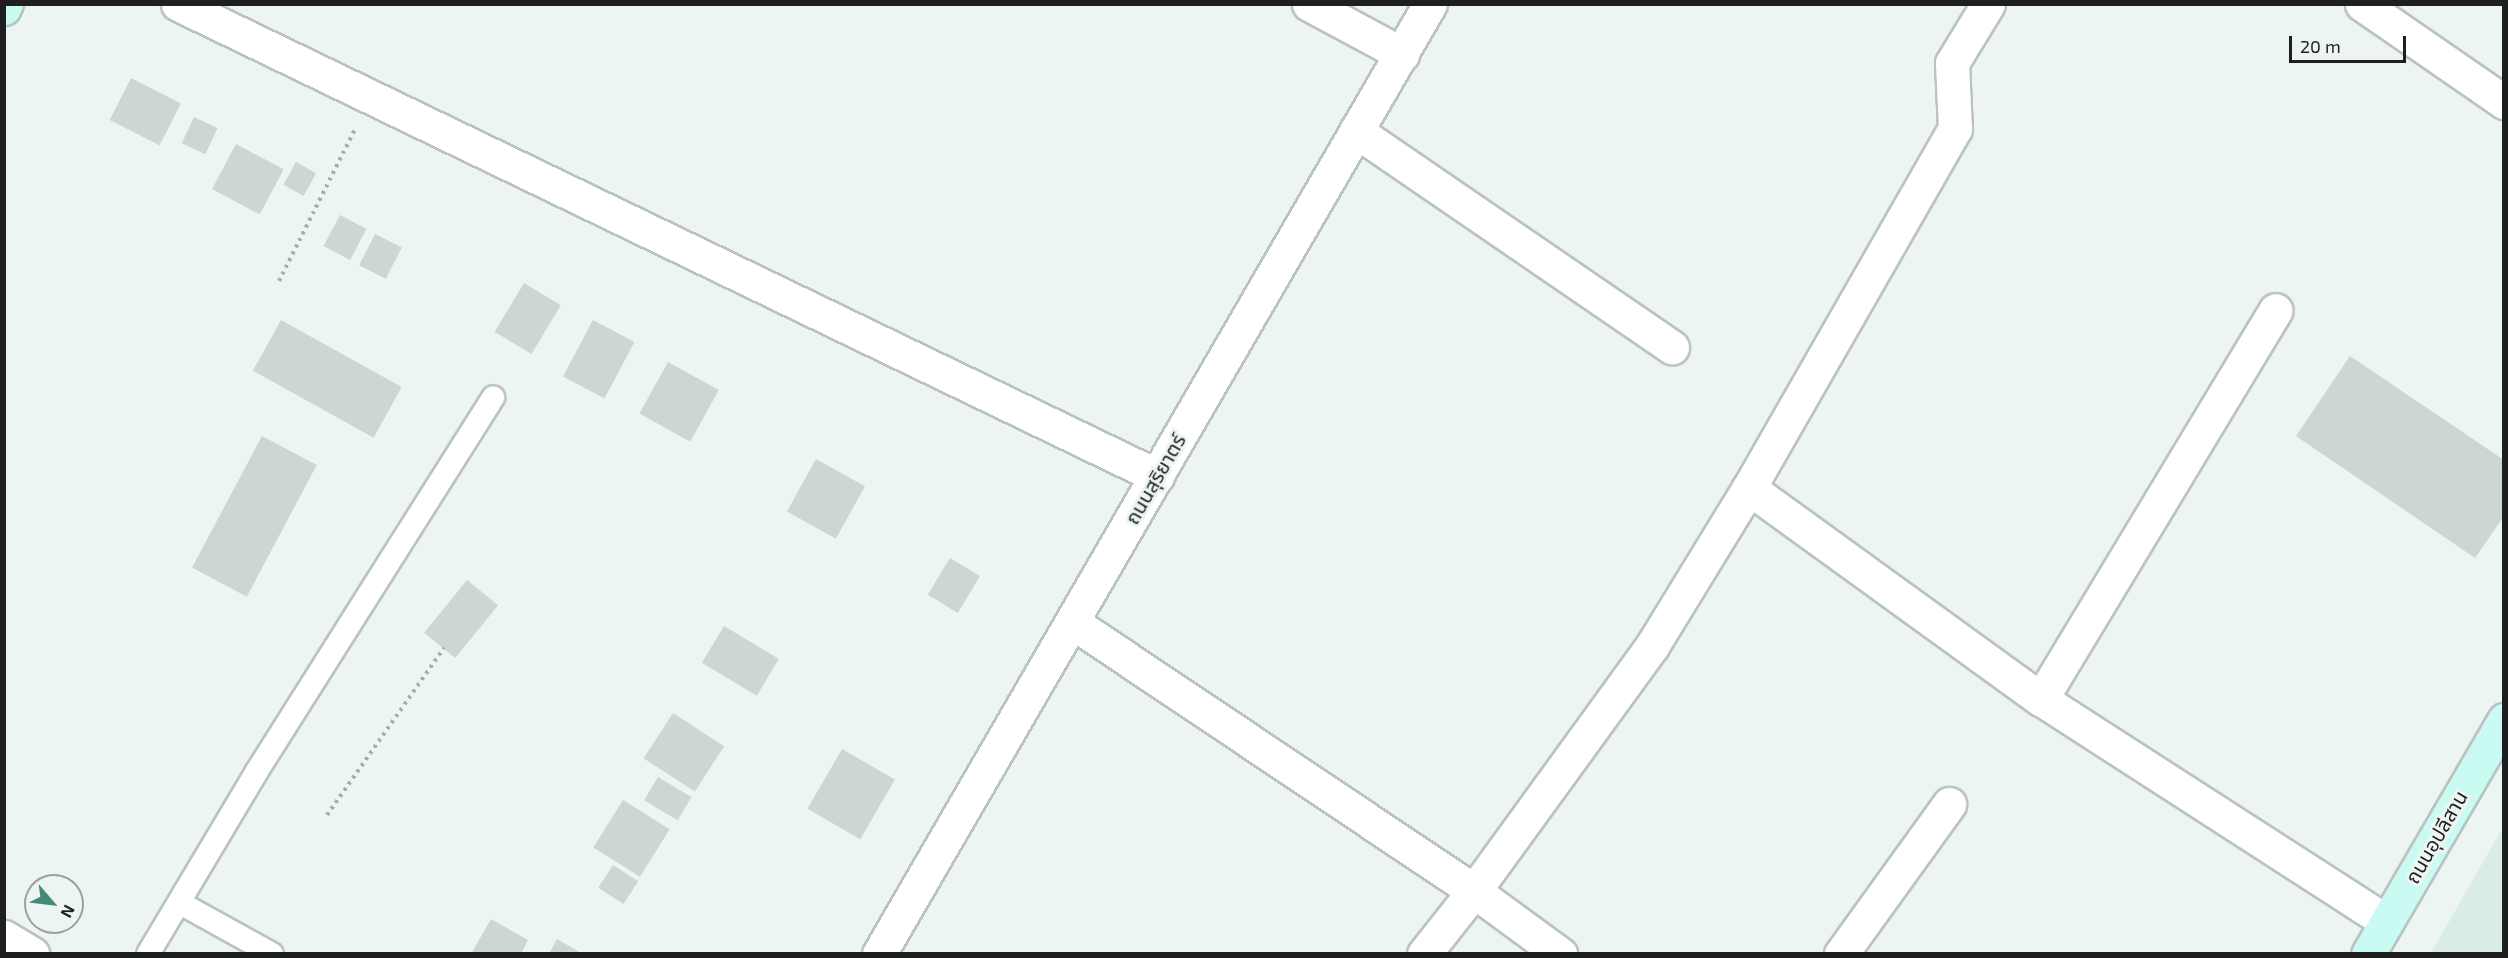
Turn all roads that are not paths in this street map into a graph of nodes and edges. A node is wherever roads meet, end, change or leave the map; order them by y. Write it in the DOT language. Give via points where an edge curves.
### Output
graph roads {
  1 [pos="178,4"];
  2 [pos="1309,4"];
  3 [pos="1430,4"];
  4 [pos="1988,4"];
  5 [pos="2362,4"];
  6 [pos="1402,54"];
  7 [pos="2504,102"];
  8 [pos="1356,131"];
  9 [pos="2276,310"];
  10 [pos="1672,347"];
  11 [pos="493,397"];
  12 [pos="1157,476"];
  13 [pos="1749,488"];
  14 [pos="1072,622"];
  15 [pos="2041,699"];
  16 [pos="2504,720"];
  17 [pos="1948,804"];
  18 [pos="1474,891"];
  19 [pos="180,903"];
  20 [pos="2386,921"];
  21 [pos="4,937"];
  22 [pos="32,954"];
  23 [pos="148,954"];
  24 [pos="272,954"];
  25 [pos="879,954"];
  26 [pos="1424,954"];
  27 [pos="1560,954"];
  28 [pos="1841,954"];
  29 [pos="2368,954"];
  1 -- 12 [label="street"];
  2 -- 6 [label="street"];
  3 -- 6 [label="street, ถนนสุริยาตร์"];
  4 -- 13 [label="street" via="1952,63 1955,129"];
  5 -- 7 [label="street"];
  6 -- 8 [label="street, ถนนสุริยาตร์"];
  8 -- 10 [label="street"];
  8 -- 12 [label="street, ถนนสุริยาตร์"];
  9 -- 15 [label="street"];
  11 -- 19 [label="lane" via="257,771"];
  12 -- 14 [label="street, ถนนสุริยาตร์"];
  13 -- 15 [label="street"];
  13 -- 18 [label="street" via="1652,646"];
  14 -- 18 [label="street"];
  14 -- 25 [label="street, ถนนสุริยาตร์"];
  15 -- 20 [label="street"];
  16 -- 20 [label="main road, ถนนอุปลีสาน"];
  17 -- 28 [label="street"];
  18 -- 26 [label="street"];
  18 -- 27 [label="street"];
  19 -- 23 [label="lane"];
  19 -- 24 [label="lane"];
  20 -- 29 [label="main road, ถนนอุปลีสาน"];
  21 -- 22 [label="street"];
}
